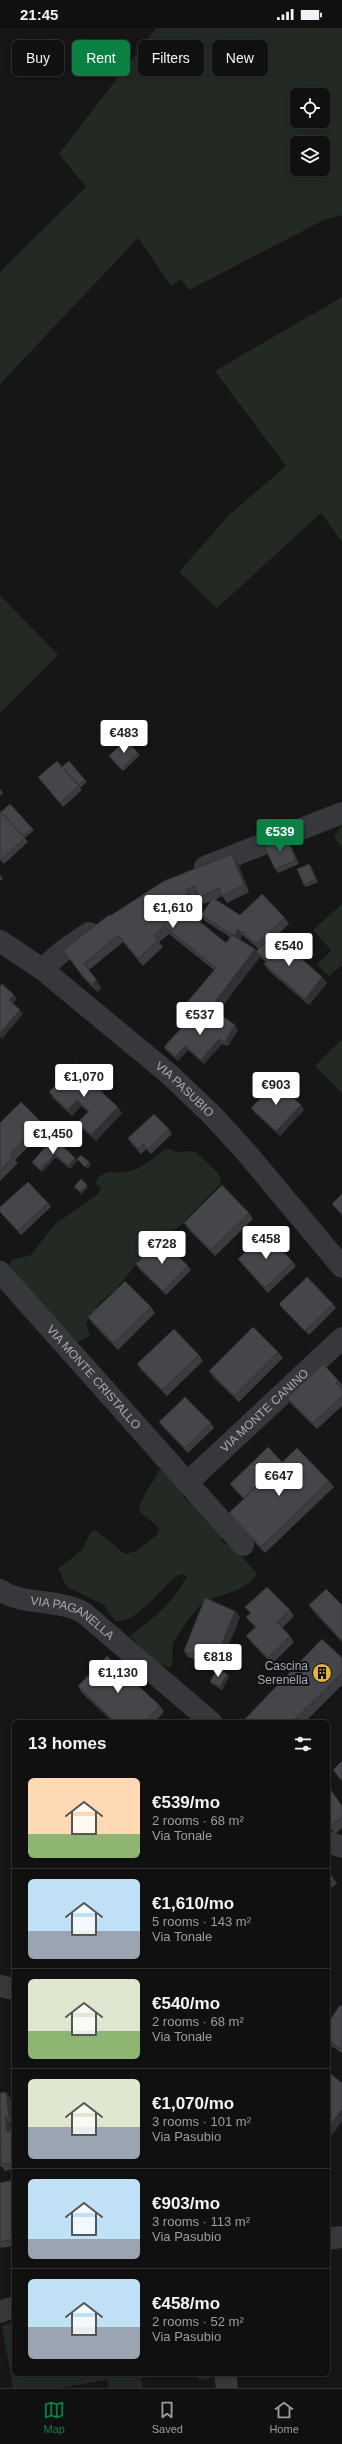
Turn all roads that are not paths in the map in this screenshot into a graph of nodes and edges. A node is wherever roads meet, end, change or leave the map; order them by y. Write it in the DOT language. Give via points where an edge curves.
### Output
graph roads {
  1 [pos="342,813"];
  2 [pos="189,874"];
  3 [pos="106,922"];
  4 [pos="0,941"];
  5 [pos="42,969"];
  6 [pos="342,1267"];
  7 [pos="0,1272"];
  8 [pos="342,1338"];
  9 [pos="187,1483"];
  10 [pos="243,1545"];
  11 [pos="0,1590"];
  12 [pos="209,1720"];
  13 [pos="330,1843"];
  14 [pos="342,1847"];
  15 [pos="0,1986"];
  16 [pos="12,1989"];
  17 [pos="342,2236"];
  18 [pos="330,2239"];
  19 [pos="12,2308"];
  20 [pos="0,2312"];
  21 [pos="225,2376"];
  22 [pos="227,2388"];
  1 -- 2 [label="street"];
  3 -- 5 [label="street" via="64,950"];
  4 -- 5 [label="street, VIA PASUBIO"];
  5 -- 6 [label="street, VIA PASUBIO" via="168,1074 211,1114"];
  7 -- 9 [label="street, VIA MONTE CRISTALLO"];
  8 -- 9 [label="street, VIA MONTE CANINO"];
  9 -- 10 [label="street, VIA MONTE CRISTALLO"];
  11 -- 12 [label="street, VIA PAGANELLA" via="18,1597 67,1605 84,1613"];
  13 -- 14 [label="street"];
  15 -- 16 [label="street"];
  17 -- 18 [label="street"];
  19 -- 20 [label="street"];
  21 -- 22 [label="street"];
}
